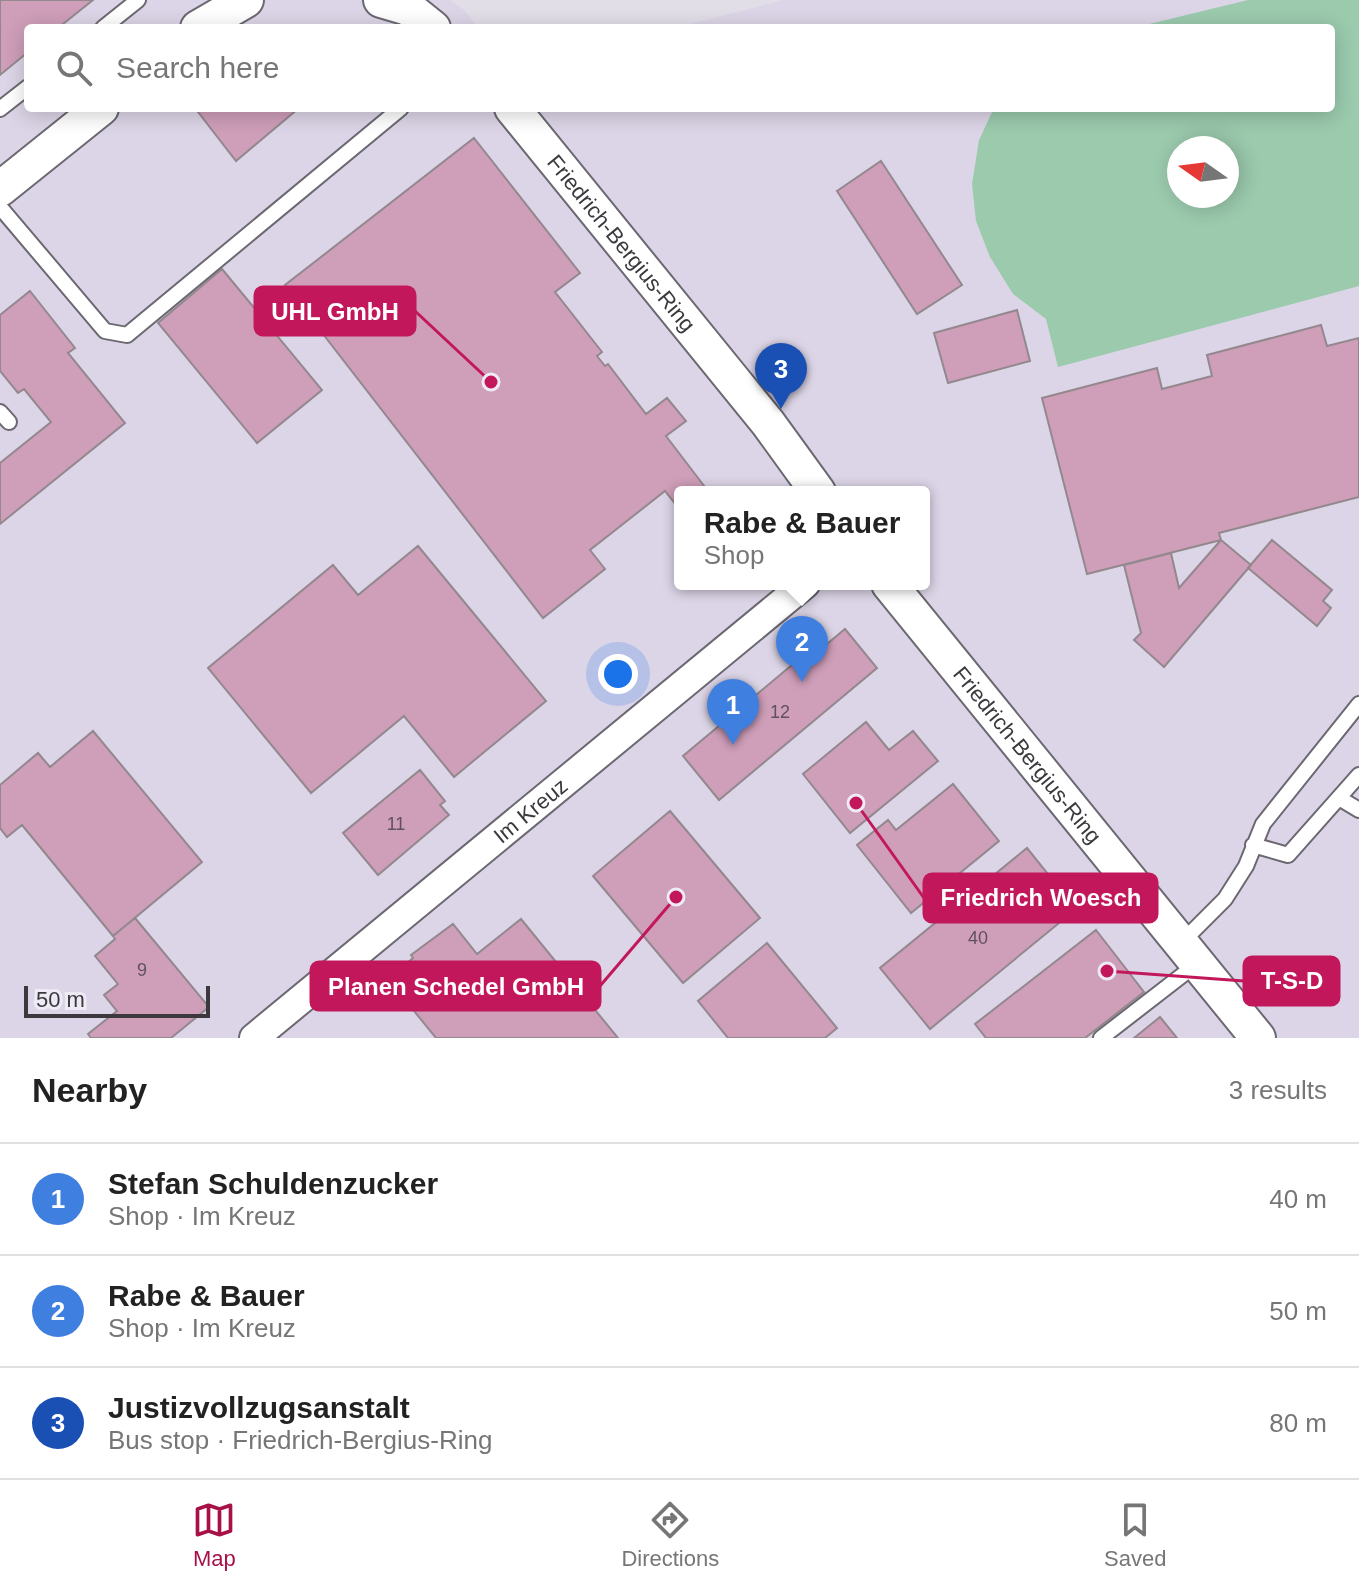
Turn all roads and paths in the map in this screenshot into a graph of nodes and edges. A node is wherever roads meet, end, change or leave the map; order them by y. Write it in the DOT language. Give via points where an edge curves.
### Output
graph roads {
  1 [pos="138,0"];
  2 [pos="246,0"];
  3 [pos="381,0"];
  4 [pos="108,24"];
  5 [pos="205,24"];
  6 [pos="428,24"];
  7 [pos="24,90"];
  8 [pos="0,109"];
  9 [pos="96,112"];
  10 [pos="396,112"];
  11 [pos="515,112"];
  12 [pos="0,189"];
  13 [pos="0,207"];
  14 [pos="814,486"];
  15 [pos="798,590"];
  16 [pos="894,590"];
  17 [pos="1359,704"];
  18 [pos="1359,775"];
  19 [pos="1339,798"];
  20 [pos="1359,810"];
  21 [pos="1253,845"];
  22 [pos="1190,952"];
  23 [pos="254,1038"];
  24 [pos="1101,1038"];
  25 [pos="1258,1038"];
  1 -- 4 [label="lane"];
  2 -- 5 [label="street"];
  3 -- 6 [label="street" via="408,8"];
  7 -- 8 [label="lane"];
  9 -- 12 [label="street"];
  10 -- 13 [label="lane" via="127,335 105,331"];
  11 -- 14 [label="street, Friedrich-Bergius-Ring"];
  15 -- 23 [label="street, Im Kreuz"];
  16 -- 22 [label="street, Friedrich-Bergius-Ring"];
  17 -- 21 [label="lane" via="1263,824"];
  18 -- 19 [label="lane"];
  19 -- 20 [label="lane"];
  19 -- 21 [label="lane" via="1288,855"];
  21 -- 22 [label="lane" via="1246,866"];
  22 -- 24 [label="lane"];
  22 -- 25 [label="street, Friedrich-Bergius-Ring"];
}
